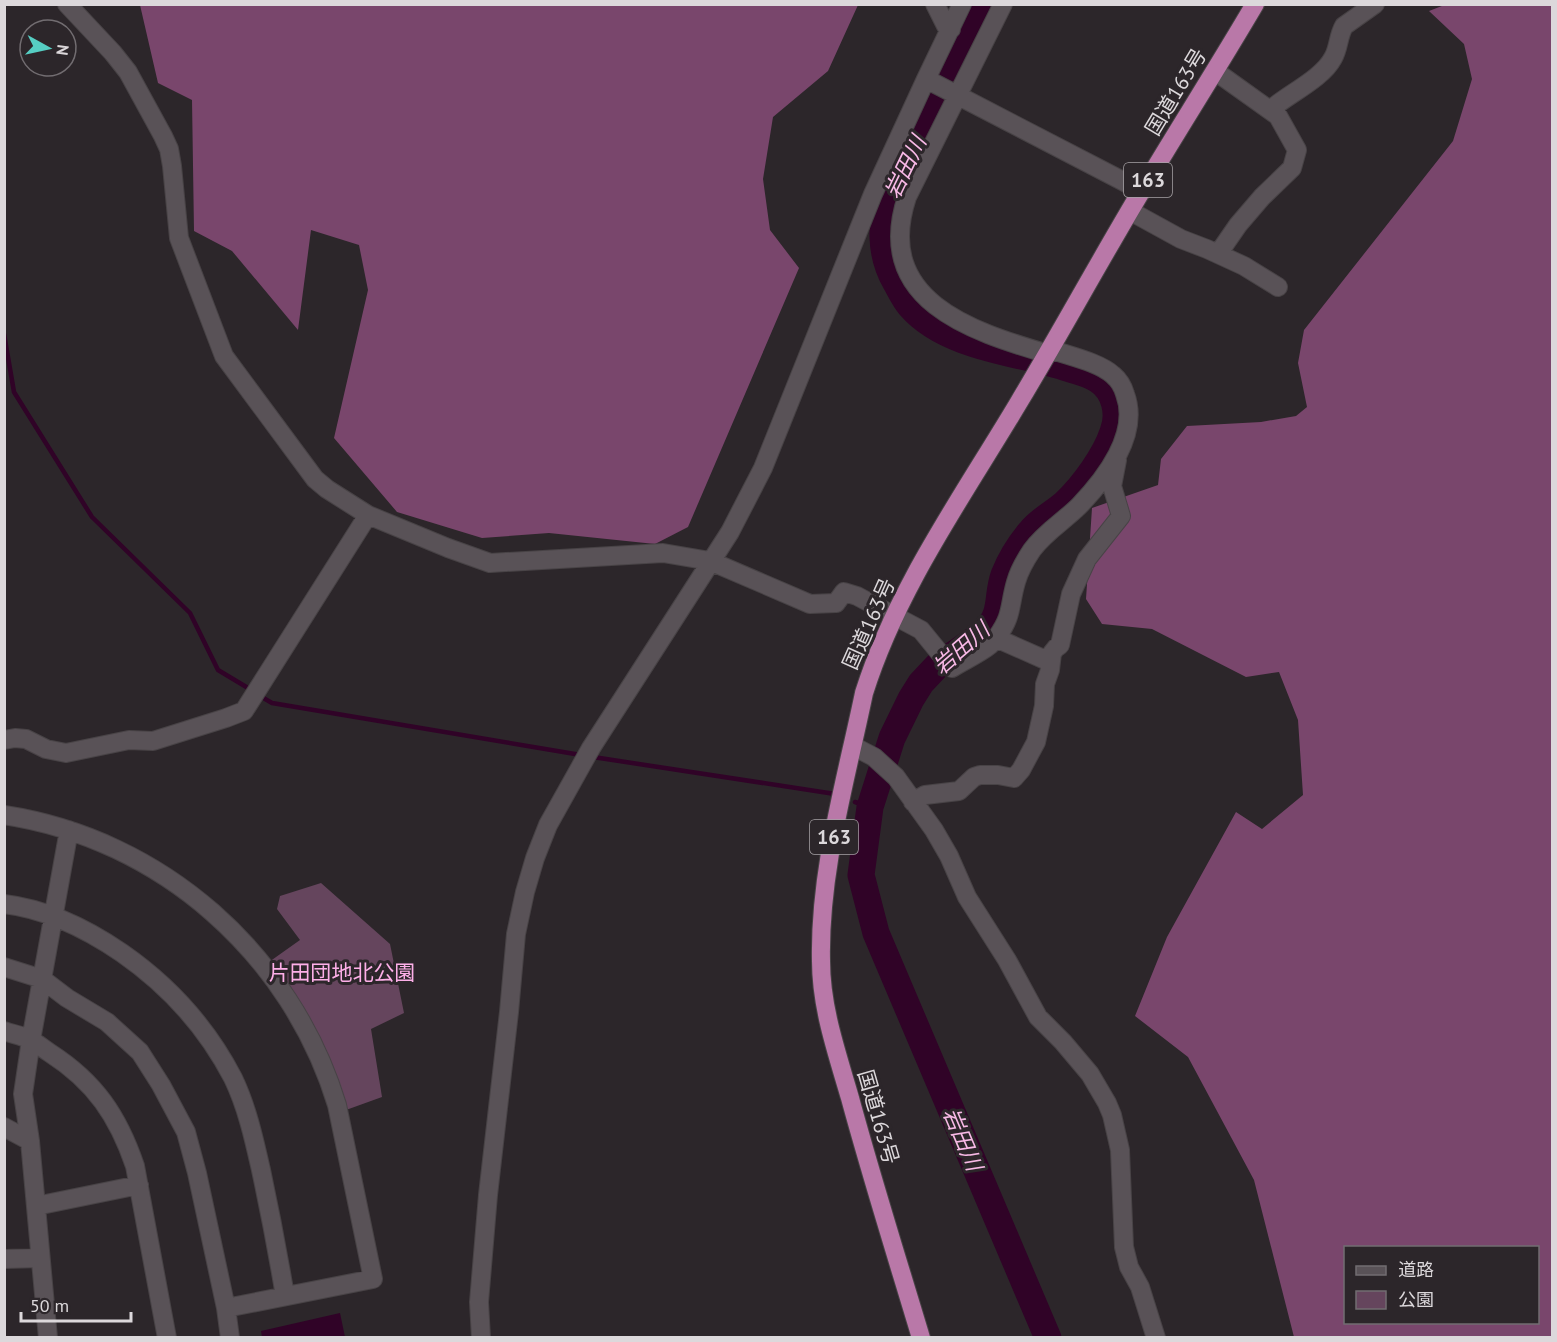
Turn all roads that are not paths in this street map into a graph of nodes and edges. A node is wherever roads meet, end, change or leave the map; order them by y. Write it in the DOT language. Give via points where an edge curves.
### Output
graph roads {
  1 [pos="66,4"];
  2 [pos="935,4"];
  3 [pos="962,4"];
  4 [pos="1003,4"];
  5 [pos="1255,4"];
  6 [pos="1375,4"];
  7 [pos="951,29"];
  8 [pos="1215,71"];
  9 [pos="928,80"];
  10 [pos="955,94"];
  11 [pos="1270,110"];
  12 [pos="1142,191"];
  13 [pos="1130,211"];
  14 [pos="1218,254"];
  15 [pos="1278,287"];
  16 [pos="1046,357"];
  17 [pos="1118,452"];
  18 [pos="368,515"];
  19 [pos="710,561"];
  20 [pos="893,616"];
  21 [pos="996,638"];
  22 [pos="1050,662"];
  23 [pos="4,740"];
  24 [pos="853,746"];
  25 [pos="913,802"];
  26 [pos="4,815"];
  27 [pos="69,830"];
  28 [pos="4,904"];
  29 [pos="53,916"];
  30 [pos="4,967"];
  31 [pos="42,979"];
  32 [pos="4,1031"];
  33 [pos="31,1040"];
  34 [pos="4,1127"];
  35 [pos="30,1141"];
  36 [pos="139,1185"];
  37 [pos="36,1206"];
  38 [pos="40,1258"];
  39 [pos="4,1259"];
  40 [pos="285,1296"];
  41 [pos="226,1308"];
  42 [pos="48,1338"];
  43 [pos="167,1338"];
  44 [pos="230,1338"];
  45 [pos="481,1338"];
  46 [pos="921,1338"];
  47 [pos="1156,1338"];
  1 -- 18 [label="street" via="128,72 169,149 179,238 224,356 315,479"];
  2 -- 7 [label="street"];
  3 -- 7 [label="street"];
  4 -- 10 [label="street"];
  5 -- 8 [label="highway, 国道163号 / 163"];
  6 -- 11 [label="street" via="1344,26 1326,69"];
  7 -- 9 [label="street"];
  8 -- 11 [label="street"];
  8 -- 12 [label="highway, 国道163号 / 163"];
  9 -- 10 [label="street"];
  9 -- 19 [label="street" via="873,194 763,468"];
  10 -- 12 [label="street"];
  10 -- 16 [label="street" via="907,197 900,227 903,261 916,286 946,313 993,337"];
  11 -- 14 [label="street" via="1278,116 1297,150 1292,168 1262,196"];
  12 -- 13 [label="highway, 国道163号 / 163"];
  13 -- 14 [label="street"];
  13 -- 16 [label="highway, 国道163号 / 163"];
  14 -- 15 [label="street"];
  16 -- 17 [label="street" via="1107,370 1120,383 1130,412"];
  16 -- 20 [label="highway, 国道163号 / 163"];
  17 -- 21 [label="street" via="1079,506 1032,550 1016,581 1008,620"];
  17 -- 22 [label="street" via="1112,486 1121,516 1087,559 1071,594 1060,645"];
  18 -- 19 [label="street" via="490,563 663,553"];
  18 -- 23 [label="street" via="244,711 153,741 129,740 66,753 26,739"];
  19 -- 20 [label="street" via="810,604 836,603 844,592"];
  19 -- 45 [label="street" via="591,748 548,825 535,858 516,934 488,1195 479,1302"];
  20 -- 21 [label="street" via="921,630 952,668"];
  20 -- 24 [label="highway, 国道163号 / 163" via="870,672"];
  21 -- 22 [label="street"];
  22 -- 25 [label="street" via="1036,742 1014,778 980,775 959,792 925,795"];
  24 -- 25 [label="street" via="874,757 896,777"];
  24 -- 46 [label="highway, 国道163号 / 163" via="825,885 820,963 823,994"];
  25 -- 47 [label="street" via="949,856 967,897 1038,1017 1089,1074 1109,1109 1120,1150 1124,1247"];
  26 -- 27 [label="street"];
  27 -- 29 [label="street"];
  27 -- 40 [label="street" via="110,846 157,872 214,913 276,981 313,1041 337,1105 373,1279"];
  28 -- 29 [label="street"];
  29 -- 31 [label="street"];
  29 -- 40 [label="street" via="136,962 173,995 213,1045 233,1079 253,1134"];
  30 -- 31 [label="street"];
  31 -- 33 [label="street"];
  31 -- 41 [label="street" via="107,1022 140,1052 161,1084 186,1132"];
  32 -- 33 [label="street"];
  33 -- 35 [label="street" via="23,1094"];
  33 -- 36 [label="street" via="81,1075 113,1114"];
  34 -- 35 [label="street"];
  35 -- 37 [label="street"];
  36 -- 37 [label="street"];
  36 -- 43 [label="street"];
  37 -- 38 [label="street"];
  38 -- 39 [label="street"];
  38 -- 42 [label="street"];
  40 -- 41 [label="street"];
  41 -- 44 [label="street"];
}
